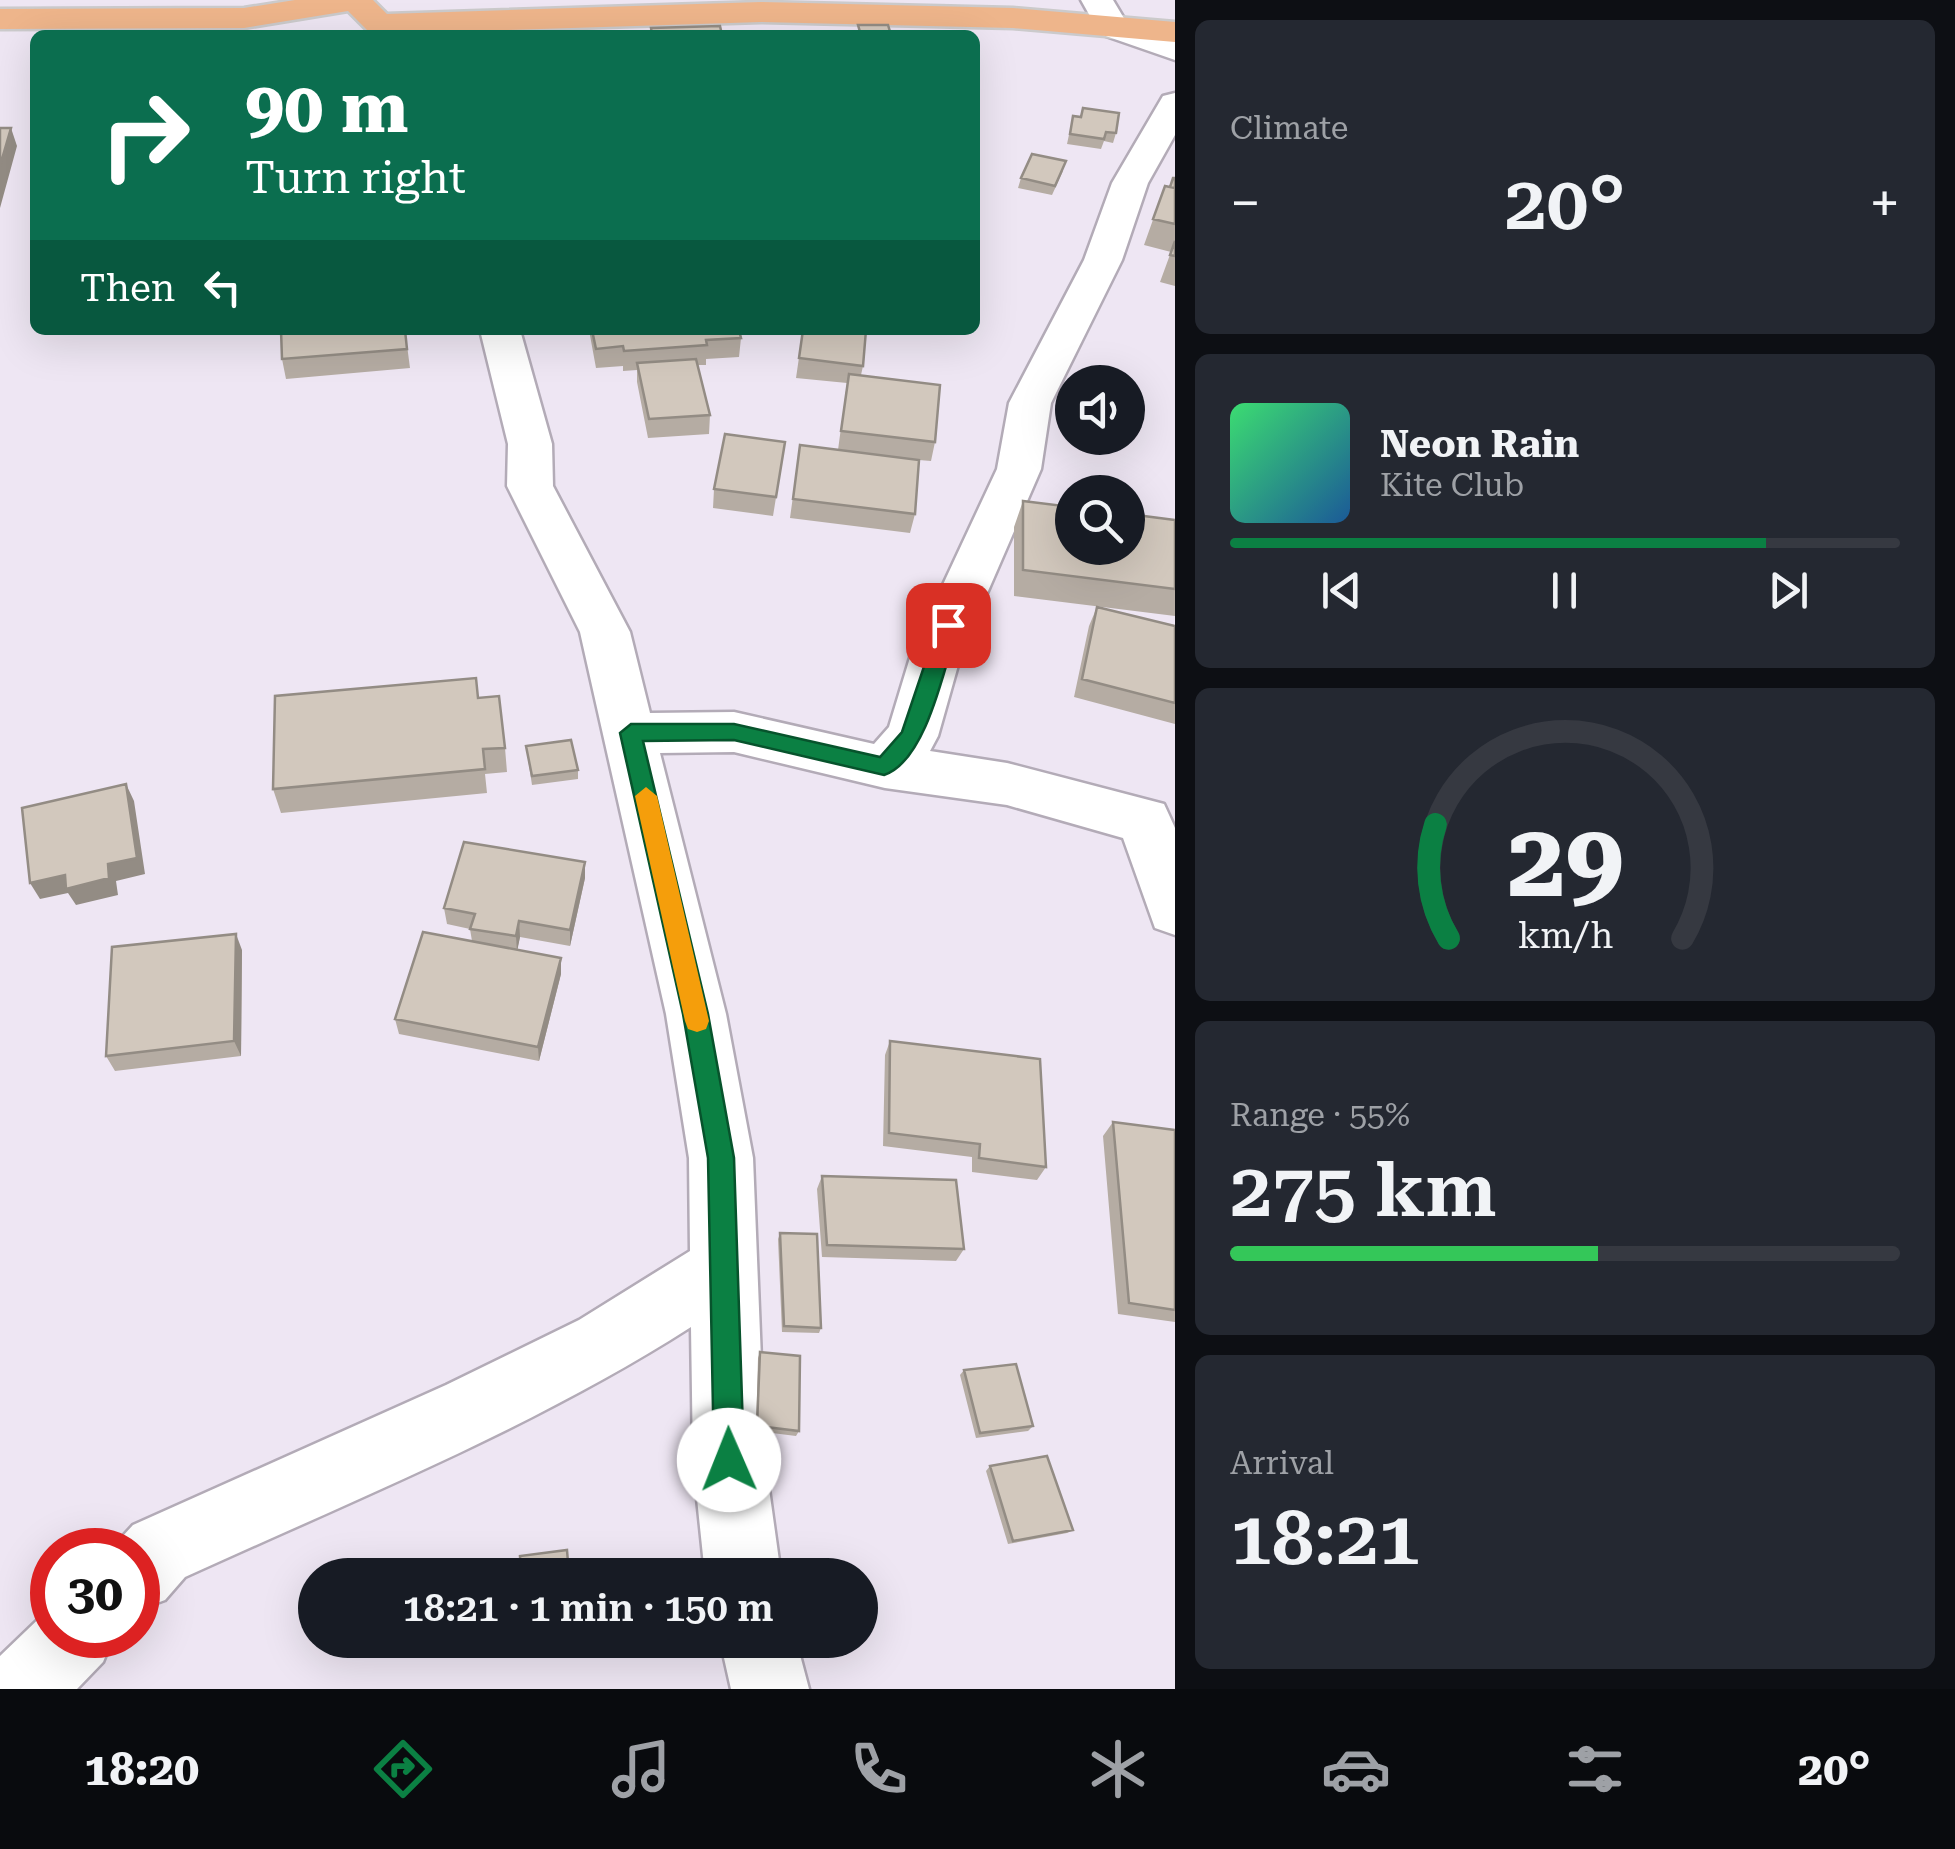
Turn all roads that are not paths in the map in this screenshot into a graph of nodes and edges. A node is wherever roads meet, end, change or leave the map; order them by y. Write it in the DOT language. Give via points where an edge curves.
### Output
graph roads {
  1 [pos="354,0"];
  2 [pos="760,6"];
  3 [pos="1104,14"];
  4 [pos="0,19"];
  5 [pos="377,30"];
  6 [pos="1175,32"];
  7 [pos="1175,50"];
  8 [pos="1175,104"];
  9 [pos="501,335"];
  10 [pos="631,733"];
  11 [pos="884,767"];
  12 [pos="1175,912"];
  13 [pos="726,1267"];
  14 [pos="160,1550"];
  15 [pos="742,1558"];
  16 [pos="53,1658"];
  17 [pos="762,1658"];
  18 [pos="22,1689"];
  19 [pos="770,1689"];
  1 -- 4 [label="main road" via="244,18"];
  1 -- 5 [label="main road"];
  2 -- 3 [label="main road" via="1013,18"];
  2 -- 5 [label="main road"];
  3 -- 6 [label="main road"];
  3 -- 7 [label="street"];
  8 -- 11 [label="street" via="1130,183 1104,260 1030,402 1019,469 937,651 912,736"];
  9 -- 10 [label="street" via="530,444 530,486 605,632"];
  10 -- 11 [label="street" via="734,732"];
  10 -- 13 [label="street" via="699,1032 721,1158"];
  11 -- 12 [label="street" via="956,773 1145,820"];
  13 -- 14 [label="street" via="602,1344 472,1410"];
  13 -- 15 [label="street" via="729,1460"];
  16 -- 18 [label="street"];
  17 -- 19 [label="street"];
}
